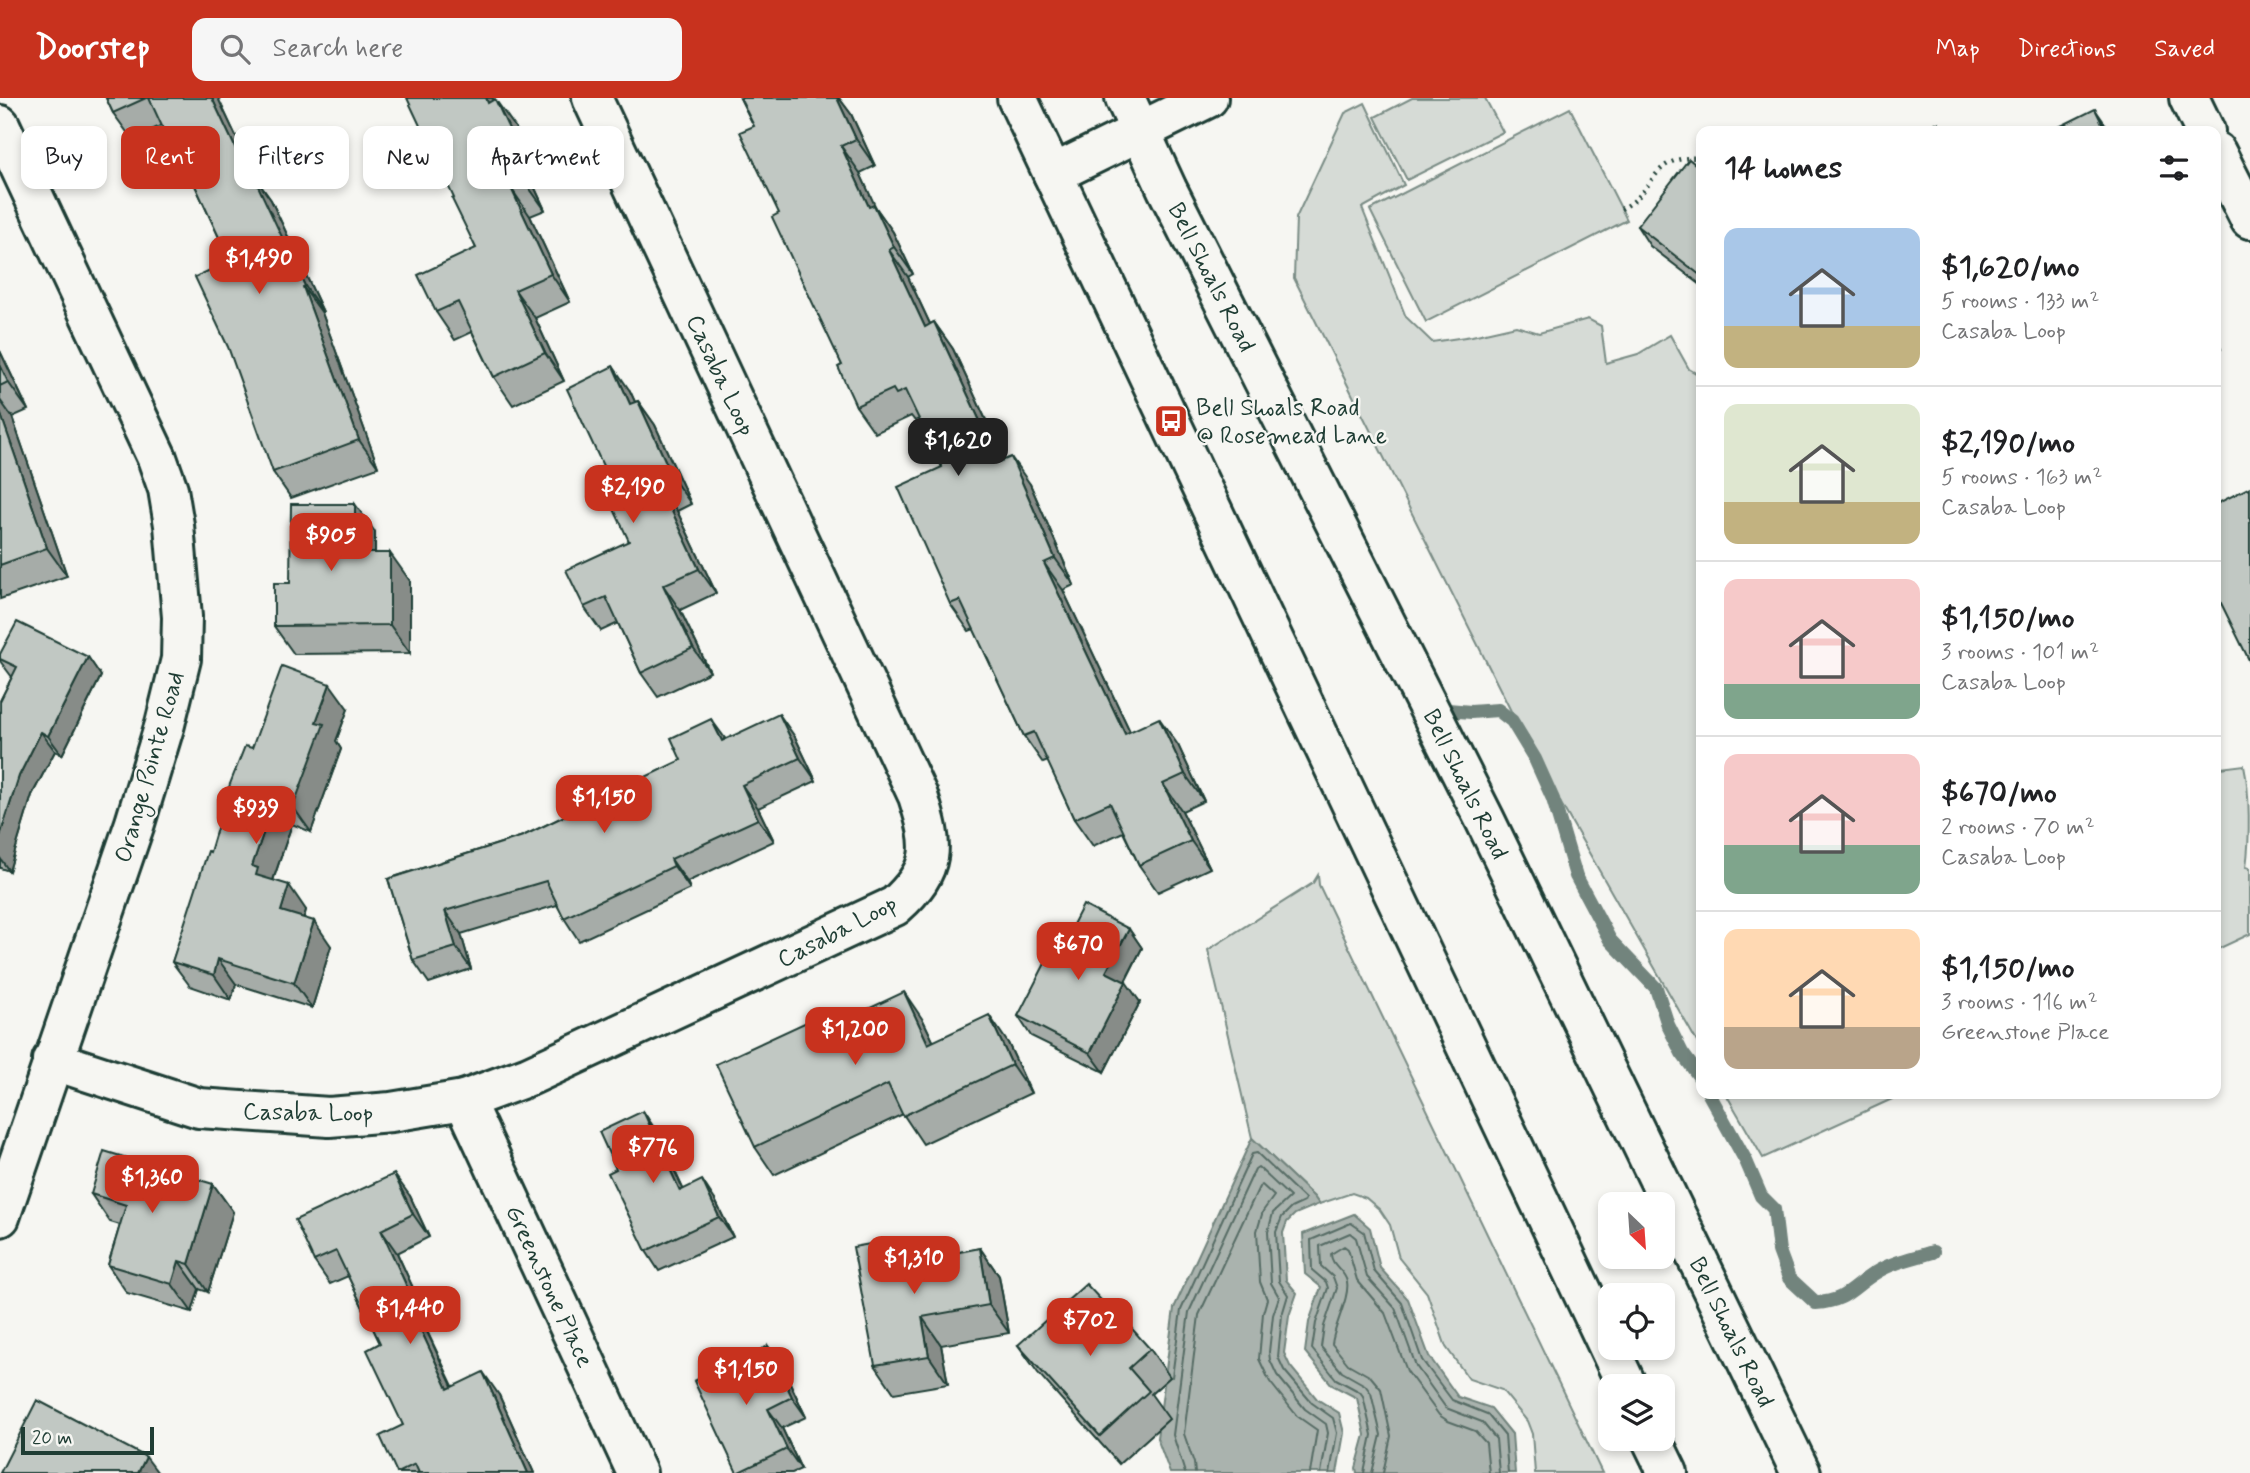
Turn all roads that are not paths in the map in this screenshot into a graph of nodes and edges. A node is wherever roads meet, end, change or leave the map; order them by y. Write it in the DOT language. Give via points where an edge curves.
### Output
graph roads {
  1 [pos="592,98"];
  2 [pos="1208,98"];
  3 [pos="2189,98"];
  4 [pos="1027,101"];
  5 [pos="1132,114"];
  6 [pos="0,125"];
  7 [pos="2203,126"];
  8 [pos="2221,162"];
  9 [pos="1053,174"];
  10 [pos="2250,219"];
  11 [pos="52,1060"];
  12 [pos="464,1100"];
  13 [pos="0,1217"];
  14 [pos="1621,1374"];
  15 [pos="1657,1451"];
  16 [pos="637,1473"];
  17 [pos="1668,1473"];
  18 [pos="1801,1473"];
  1 -- 12 [label="street, Casaba Loop" via="918,796 929,849 925,870 914,889 895,906 529,1076"];
  2 -- 5 [label="street"];
  3 -- 7 [label="street"];
  4 -- 9 [label="street"];
  5 -- 9 [label="street"];
  5 -- 18 [label="street, Bell Shoals Road" via="1485,820"];
  6 -- 11 [label="street, Orange Pointe Road" via="157,458 168,489 182,605 181,659 165,724"];
  8 -- 10 [label="street"];
  9 -- 14 [label="street"];
  11 -- 12 [label="street, Casaba Loop" via="199,1108 329,1117"];
  11 -- 13 [label="street, Orange Pointe Road"];
  12 -- 16 [label="street, Greenstone Place"];
  15 -- 17 [label="street"];
}
